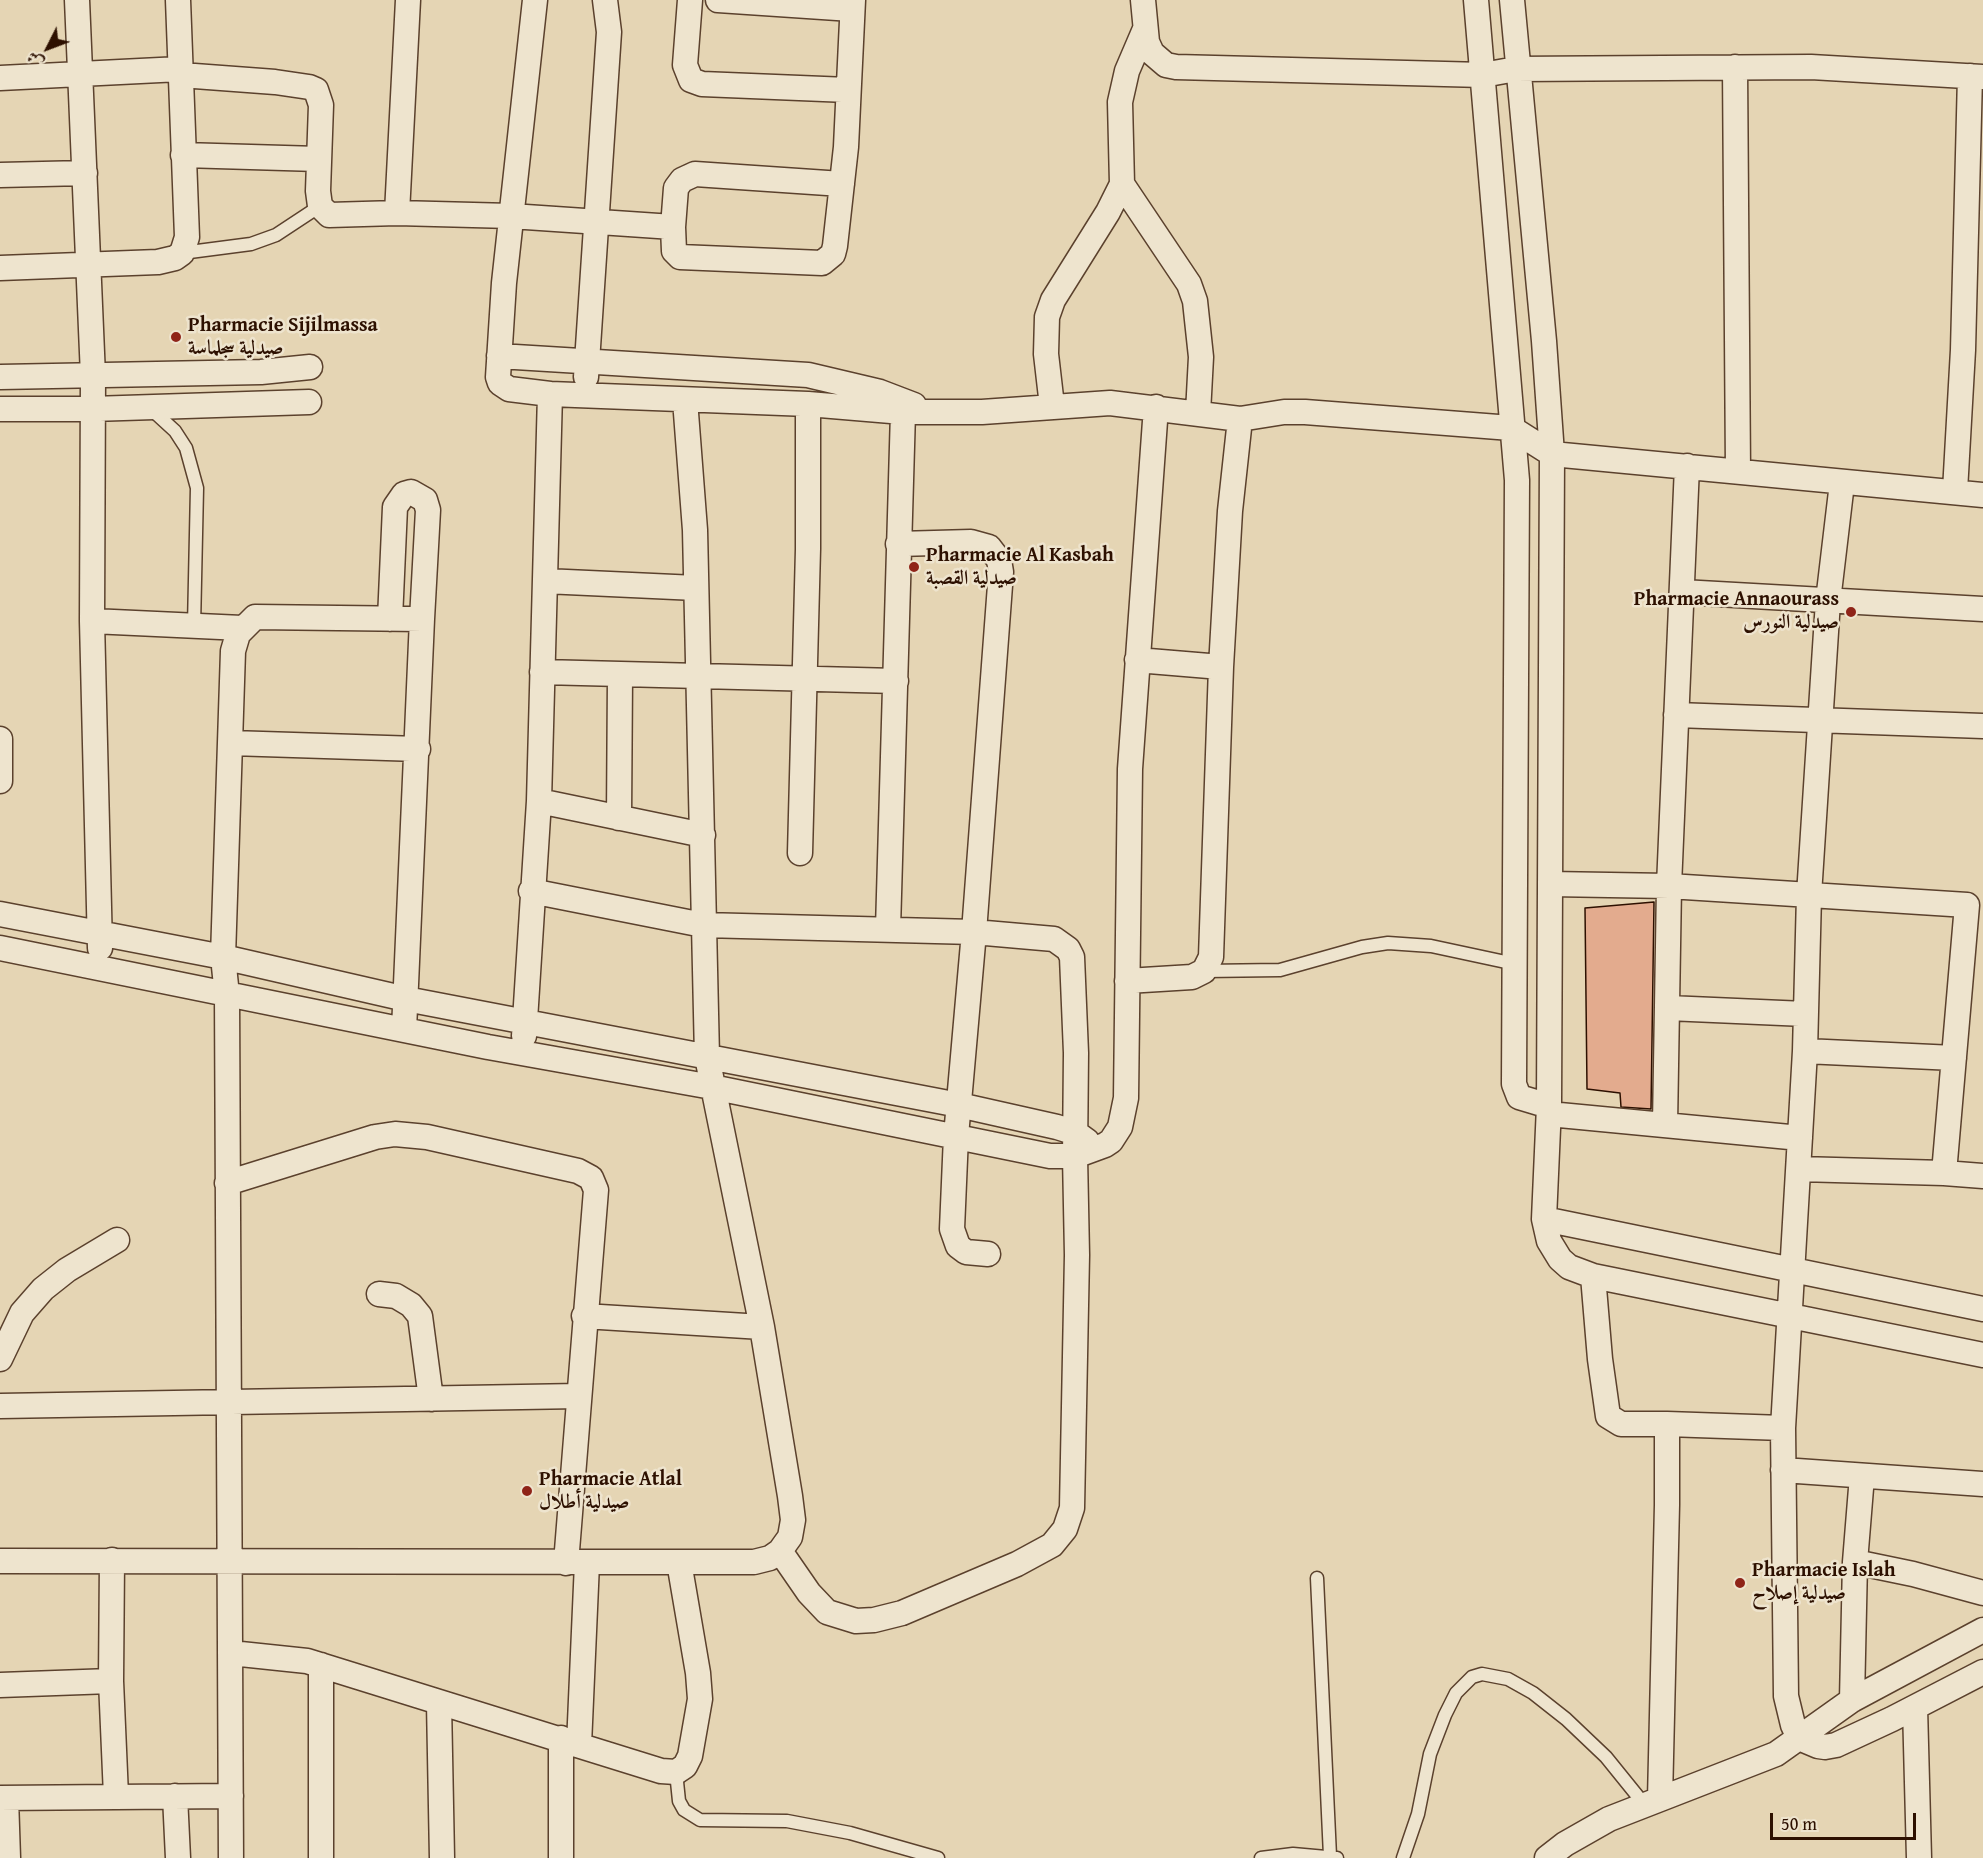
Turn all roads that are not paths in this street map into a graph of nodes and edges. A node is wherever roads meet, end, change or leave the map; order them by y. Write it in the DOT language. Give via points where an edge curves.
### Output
graph roads {
  1 [pos="77,0"];
  2 [pos="178,0"];
  3 [pos="408,0"];
  4 [pos="535,0"];
  5 [pos="605,0"];
  6 [pos="690,0"];
  7 [pos="718,0"];
  8 [pos="1143,0"];
  9 [pos="1476,0"];
  10 [pos="1512,0"];
  11 [pos="852,4"];
  12 [pos="1144,28"];
  13 [pos="1735,67"];
  14 [pos="1516,69"];
  15 [pos="180,72"];
  16 [pos="79,74"];
  17 [pos="1483,75"];
  18 [pos="1977,76"];
  19 [pos="0,78"];
  20 [pos="848,90"];
  21 [pos="183,155"];
  22 [pos="318,159"];
  23 [pos="85,173"];
  24 [pos="0,175"];
  25 [pos="842,184"];
  26 [pos="1122,184"];
  27 [pos="320,206"];
  28 [pos="396,213"];
  29 [pos="511,216"];
  30 [pos="594,223"];
  31 [pos="673,227"];
  32 [pos="182,253"];
  33 [pos="89,266"];
  34 [pos="0,268"];
  35 [pos="499,356"];
  36 [pos="585,361"];
  37 [pos="310,367"];
  38 [pos="229,372"];
  39 [pos="93,376"];
  40 [pos="0,377"];
  41 [pos="550,394"];
  42 [pos="586,396"];
  43 [pos="685,400"];
  44 [pos="309,402"];
  45 [pos="231,403"];
  46 [pos="808,404"];
  47 [pos="1053,406"];
  48 [pos="149,407"];
  49 [pos="1156,407"];
  50 [pos="0,409"];
  51 [pos="92,409"];
  52 [pos="928,411"];
  53 [pos="903,412"];
  54 [pos="1198,413"];
  55 [pos="1240,418"];
  56 [pos="1511,428"];
  57 [pos="1552,454"];
  58 [pos="1687,466"];
  59 [pos="1738,471"];
  60 [pos="1842,483"];
  61 [pos="1955,492"];
  62 [pos="1983,495"];
  63 [pos="898,544"];
  64 [pos="546,581"];
  65 [pos="696,588"];
  66 [pos="1682,592"];
  67 [pos="1828,601"];
  68 [pos="1983,609"];
  69 [pos="390,619"];
  70 [pos="422,619"];
  71 [pos="92,621"];
  72 [pos="194,626"];
  73 [pos="242,628"];
  74 [pos="1137,660"];
  75 [pos="1221,667"];
  76 [pos="542,672"];
  77 [pos="698,675"];
  78 [pos="620,676"];
  79 [pos="805,677"];
  80 [pos="896,681"];
  81 [pos="1676,715"];
  82 [pos="1821,721"];
  83 [pos="1983,726"];
  84 [pos="0,740"];
  85 [pos="231,743"];
  86 [pos="418,749"];
  87 [pos="0,781"];
  88 [pos="538,801"];
  89 [pos="619,818"];
  90 [pos="703,835"];
  91 [pos="800,853"];
  92 [pos="1550,884"];
  93 [pos="1669,886"];
  94 [pos="531,891"];
  95 [pos="1809,895"];
  96 [pos="1975,905"];
  97 [pos="0,914"];
  98 [pos="703,925"];
  99 [pos="888,929"];
  100 [pos="974,932"];
  101 [pos="100,933"];
  102 [pos="0,948"];
  103 [pos="223,957"];
  104 [pos="1515,964"];
  105 [pos="1550,966"];
  106 [pos="99,967"];
  107 [pos="1204,971"];
  108 [pos="1127,981"];
  109 [pos="227,995"];
  110 [pos="406,999"];
  111 [pos="1668,1008"];
  112 [pos="1805,1014"];
  113 [pos="525,1023"];
  114 [pos="404,1030"];
  115 [pos="1805,1051"];
  116 [pos="522,1054"];
  117 [pos="707,1057"];
  118 [pos="1954,1058"];
  119 [pos="712,1087"];
  120 [pos="959,1105"];
  121 [pos="1549,1110"];
  122 [pos="1665,1125"];
  123 [pos="956,1136"];
  124 [pos="1800,1138"];
  125 [pos="1082,1146"];
  126 [pos="1799,1169"];
  127 [pos="1944,1173"];
  128 [pos="1983,1176"];
  129 [pos="227,1183"];
  130 [pos="1544,1220"];
  131 [pos="117,1240"];
  132 [pos="988,1254"];
  133 [pos="1793,1271"];
  134 [pos="1593,1276"];
  135 [pos="379,1294"];
  136 [pos="1983,1309"];
  137 [pos="1789,1315"];
  138 [pos="584,1316"];
  139 [pos="762,1327"];
  140 [pos="1983,1354"];
  141 [pos="0,1359"];
  142 [pos="579,1396"];
  143 [pos="431,1399"];
  144 [pos="230,1404"];
  145 [pos="0,1406"];
  146 [pos="1667,1424"];
  147 [pos="1783,1428"];
  148 [pos="1784,1470"];
  149 [pos="1862,1476"];
  150 [pos="1983,1484"];
  151 [pos="780,1551"];
  152 [pos="112,1560"];
  153 [pos="0,1561"];
  154 [pos="679,1562"];
  155 [pos="1855,1562"];
  156 [pos="228,1563"];
  157 [pos="577,1563"];
  158 [pos="1317,1578"];
  159 [pos="1983,1593"];
  160 [pos="1983,1630"];
  161 [pos="231,1653"];
  162 [pos="321,1665"];
  163 [pos="1983,1672"];
  164 [pos="111,1681"];
  165 [pos="0,1685"];
  166 [pos="1852,1700"];
  167 [pos="439,1703"];
  168 [pos="1915,1707"];
  169 [pos="1799,1738"];
  170 [pos="570,1741"];
  171 [pos="676,1772"];
  172 [pos="116,1796"];
  173 [pos="175,1796"];
  174 [pos="231,1796"];
  175 [pos="3,1798"];
  176 [pos="1652,1801"];
  177 [pos="1334,1857"];
  178 [pos="8,1858"];
  179 [pos="178,1858"];
  180 [pos="231,1858"];
  181 [pos="321,1858"];
  182 [pos="442,1858"];
  183 [pos="561,1858"];
  184 [pos="938,1858"];
  185 [pos="1261,1858"];
  186 [pos="1403,1858"];
  187 [pos="1547,1858"];
  188 [pos="1919,1858"];
  1 -- 16 [label="street"];
  2 -- 15 [label="street"];
  3 -- 28 [label="street"];
  4 -- 29 [label="street"];
  5 -- 30 [label="street" via="609,32"];
  6 -- 20 [label="street" via="686,65 691,80 702,84"];
  7 -- 11 [label="street"];
  8 -- 12 [label="street"];
  9 -- 17 [label="street"];
  10 -- 14 [label="street"];
  11 -- 20 [label="street"];
  12 -- 17 [label="street" via="1152,54 1176,68"];
  12 -- 26 [label="street" via="1120,102"];
  13 -- 14 [label="street"];
  13 -- 18 [label="street"];
  13 -- 59 [label="street"];
  14 -- 17 [label="street"];
  14 -- 57 [label="street"];
  15 -- 16 [label="street"];
  15 -- 21 [label="street"];
  15 -- 22 [label="street" via="313,88 321,105"];
  16 -- 19 [label="street"];
  16 -- 23 [label="street"];
  17 -- 56 [label="street"];
  18 -- 61 [label="street"];
  20 -- 25 [label="street"];
  21 -- 22 [label="street"];
  21 -- 32 [label="street" via="187,237"];
  22 -- 27 [label="street"];
  23 -- 24 [label="street"];
  23 -- 33 [label="street"];
  25 -- 31 [label="street" via="695,174 676,188"];
  25 -- 31 [label="street" via="833,254 822,263 680,257 674,251"];
  26 -- 47 [label="street" via="1053,300 1047,317 1046,354"];
  26 -- 54 [label="street" via="1189,284 1195,301 1201,357"];
  27 -- 28 [label="street" via="334,217"];
  27 -- 32 [label="lane" via="276,235 251,244"];
  28 -- 29 [label="street"];
  29 -- 30 [label="street"];
  29 -- 35 [label="street"];
  30 -- 31 [label="street"];
  30 -- 36 [label="street"];
  32 -- 33 [label="street" via="158,262"];
  33 -- 34 [label="street"];
  33 -- 39 [label="street"];
  35 -- 36 [label="street"];
  35 -- 41 [label="street" via="498,377 504,386"];
  36 -- 42 [label="street"];
  36 -- 52 [label="street" via="822,377 880,392"];
  37 -- 38 [label="street"];
  38 -- 39 [label="street"];
  38 -- 45 [label="street"];
  39 -- 40 [label="street"];
  39 -- 51 [label="street"];
  41 -- 42 [label="street"];
  41 -- 64 [label="street"];
  42 -- 43 [label="street"];
  43 -- 46 [label="street"];
  43 -- 65 [label="street"];
  44 -- 45 [label="street"];
  45 -- 48 [label="street"];
  46 -- 53 [label="street"];
  46 -- 79 [label="street"];
  47 -- 49 [label="street" via="1110,403"];
  47 -- 52 [label="street" via="982,412"];
  48 -- 51 [label="street"];
  48 -- 72 [label="lane" via="175,431 193,466 197,488"];
  49 -- 54 [label="street"];
  49 -- 74 [label="street"];
  50 -- 51 [label="street"];
  51 -- 71 [label="street"];
  52 -- 53 [label="street"];
  53 -- 63 [label="street"];
  54 -- 55 [label="street"];
  55 -- 56 [label="street" via="1305,412"];
  55 -- 75 [label="street"];
  56 -- 57 [label="street"];
  56 -- 104 [label="street" via="1516,480"];
  57 -- 58 [label="street"];
  57 -- 92 [label="street"];
  58 -- 59 [label="street"];
  58 -- 66 [label="street"];
  59 -- 60 [label="street"];
  60 -- 61 [label="street"];
  60 -- 67 [label="street"];
  61 -- 62 [label="street"];
  63 -- 80 [label="street"];
  63 -- 100 [label="street" via="971,542 989,547 999,560"];
  64 -- 65 [label="street"];
  64 -- 76 [label="street"];
  65 -- 77 [label="street"];
  66 -- 67 [label="street"];
  66 -- 81 [label="street"];
  67 -- 68 [label="street"];
  67 -- 82 [label="street"];
  69 -- 70 [label="street"];
  69 -- 70 [label="street" via="395,507 404,494 411,492 425,500 428,510"];
  69 -- 73 [label="street" via="255,617"];
  70 -- 86 [label="street"];
  71 -- 72 [label="street"];
  71 -- 101 [label="street"];
  72 -- 73 [label="street"];
  73 -- 85 [label="street" via="233,651"];
  74 -- 75 [label="street"];
  74 -- 108 [label="street" via="1130,769"];
  75 -- 107 [label="street" via="1211,957"];
  76 -- 78 [label="street"];
  76 -- 88 [label="street"];
  77 -- 78 [label="street"];
  77 -- 79 [label="street"];
  77 -- 90 [label="street"];
  78 -- 89 [label="street"];
  79 -- 80 [label="street"];
  79 -- 91 [label="street"];
  80 -- 99 [label="street"];
  81 -- 82 [label="street"];
  81 -- 93 [label="street"];
  82 -- 83 [label="street"];
  82 -- 95 [label="street"];
  84 -- 87 [label="street"];
  85 -- 86 [label="street"];
  85 -- 103 [label="street"];
  86 -- 110 [label="street"];
  88 -- 89 [label="street"];
  88 -- 94 [label="street"];
  89 -- 90 [label="street"];
  90 -- 98 [label="street"];
  92 -- 93 [label="street"];
  92 -- 105 [label="street"];
  93 -- 95 [label="street"];
  93 -- 111 [label="street"];
  94 -- 98 [label="street"];
  94 -- 113 [label="street"];
  95 -- 96 [label="street"];
  95 -- 112 [label="street"];
  96 -- 118 [label="street"];
  97 -- 101 [label="street"];
  98 -- 99 [label="street"];
  98 -- 117 [label="street"];
  99 -- 100 [label="street"];
  100 -- 120 [label="street"];
  100 -- 125 [label="street" via="1045,937 1068,949 1074,969"];
  101 -- 103 [label="street"];
  101 -- 106 [label="street"];
  102 -- 106 [label="street"];
  103 -- 109 [label="street"];
  103 -- 110 [label="street"];
  104 -- 105 [label="street"];
  104 -- 107 [label="lane" via="1431,946 1388,943 1280,970"];
  104 -- 121 [label="street" via="1515,1091 1523,1099"];
  105 -- 121 [label="street"];
  106 -- 109 [label="street"];
  107 -- 108 [label="street" via="1192,977"];
  108 -- 125 [label="street" via="1126,1098 1116,1134 1105,1145"];
  109 -- 114 [label="street"];
  109 -- 129 [label="street"];
  110 -- 113 [label="street"];
  110 -- 114 [label="street"];
  111 -- 112 [label="street"];
  111 -- 122 [label="street"];
  112 -- 115 [label="street"];
  113 -- 116 [label="street"];
  113 -- 117 [label="street"];
  114 -- 116 [label="street"];
  115 -- 118 [label="street"];
  115 -- 124 [label="street"];
  116 -- 119 [label="street"];
  117 -- 119 [label="street"];
  117 -- 120 [label="street"];
  118 -- 127 [label="street"];
  119 -- 123 [label="street"];
  119 -- 139 [label="street"];
  120 -- 123 [label="street"];
  120 -- 125 [label="street"];
  121 -- 122 [label="street"];
  121 -- 130 [label="street"];
  122 -- 124 [label="street"];
  123 -- 125 [label="street" via="1050,1156"];
  123 -- 132 [label="street" via="954,1237 966,1252"];
  124 -- 126 [label="street"];
  125 -- 151 [label="street" via="1072,1508 1065,1529 1052,1545 1017,1564 902,1613 874,1620 856,1621 827,1612"];
  126 -- 127 [label="street"];
  126 -- 133 [label="street"];
  127 -- 128 [label="street"];
  129 -- 138 [label="street" via="395,1134 427,1137 578,1170 591,1178 596,1190"];
  129 -- 144 [label="street"];
  130 -- 133 [label="street"];
  130 -- 134 [label="street" via="1549,1241 1560,1259"];
  131 -- 141 [label="street" via="43,1289 22,1313"];
  133 -- 136 [label="street"];
  133 -- 137 [label="street"];
  134 -- 137 [label="street"];
  134 -- 146 [label="street" via="1608,1416 1621,1424"];
  135 -- 143 [label="street" via="396,1296 420,1316"];
  137 -- 140 [label="street"];
  137 -- 147 [label="street"];
  138 -- 139 [label="street"];
  138 -- 142 [label="street"];
  139 -- 151 [label="street" via="793,1520 790,1538"];
  142 -- 143 [label="street"];
  142 -- 157 [label="street"];
  143 -- 144 [label="street"];
  144 -- 145 [label="street"];
  144 -- 156 [label="street"];
  146 -- 147 [label="street"];
  146 -- 176 [label="street" via="1667,1504"];
  147 -- 148 [label="street"];
  148 -- 149 [label="street"];
  148 -- 169 [label="street" via="1786,1696"];
  149 -- 150 [label="street"];
  149 -- 155 [label="street"];
  151 -- 154 [label="street" via="754,1562"];
  152 -- 153 [label="street"];
  152 -- 156 [label="street"];
  152 -- 164 [label="street"];
  154 -- 157 [label="street"];
  154 -- 171 [label="street" via="700,1700 690,1756"];
  155 -- 159 [label="street"];
  155 -- 166 [label="street"];
  156 -- 157 [label="street"];
  156 -- 161 [label="street"];
  157 -- 170 [label="street"];
  158 -- 177 [label="lane"];
  160 -- 166 [label="street"];
  161 -- 162 [label="street" via="281,1656"];
  161 -- 174 [label="street"];
  162 -- 167 [label="street"];
  162 -- 181 [label="street"];
  163 -- 168 [label="street"];
  164 -- 165 [label="street"];
  164 -- 172 [label="street"];
  166 -- 169 [label="street"];
  167 -- 170 [label="street"];
  167 -- 182 [label="street"];
  168 -- 169 [label="street" via="1836,1745 1818,1746"];
  168 -- 188 [label="street"];
  169 -- 176 [label="street" via="1757,1763"];
  170 -- 171 [label="street" via="661,1771"];
  170 -- 183 [label="street"];
  171 -- 184 [label="lane" via="679,1801 684,1810 700,1820 796,1823 850,1833"];
  172 -- 173 [label="street"];
  172 -- 175 [label="street"];
  173 -- 174 [label="street"];
  173 -- 179 [label="street"];
  174 -- 180 [label="street"];
  175 -- 178 [label="street"];
  176 -- 186 [label="lane" via="1533,1693 1508,1679 1482,1674 1472,1677 1456,1693 1444,1715"];
  176 -- 187 [label="street" via="1609,1819"];
  177 -- 185 [label="lane" via="1293,1854"];
}
